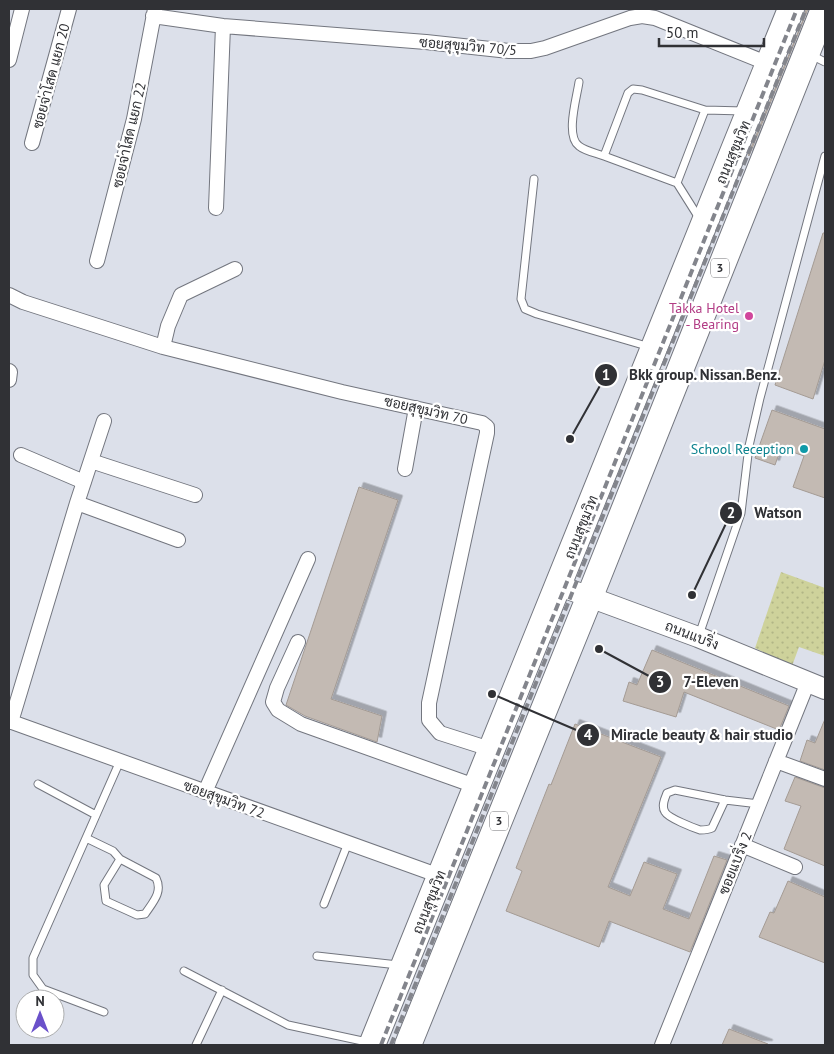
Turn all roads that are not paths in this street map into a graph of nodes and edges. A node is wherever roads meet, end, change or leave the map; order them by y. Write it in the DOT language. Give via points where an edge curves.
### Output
graph roads {
  1 [pos="19,9"];
  2 [pos="69,9"];
  3 [pos="791,9"];
  4 [pos="154,12"];
  5 [pos="629,13"];
  6 [pos="223,26"];
  7 [pos="819,37"];
  8 [pos="9,60"];
  9 [pos="769,64"];
  10 [pos="579,82"];
  11 [pos="705,110"];
  12 [pos="750,111"];
  13 [pos="32,143"];
  14 [pos="604,156"];
  15 [pos="825,156"];
  16 [pos="534,179"];
  17 [pos="677,182"];
  18 [pos="216,208"];
  19 [pos="703,224"];
  20 [pos="97,261"];
  21 [pos="235,269"];
  22 [pos="9,295"];
  23 [pos="163,347"];
  24 [pos="653,347"];
  25 [pos="9,370"];
  26 [pos="9,380"];
  27 [pos="416,408"];
  28 [pos="104,421"];
  29 [pos="21,456"];
  30 [pos="91,461"];
  31 [pos="405,468"];
  32 [pos="84,482"];
  33 [pos="195,495"];
  34 [pos="77,504"];
  35 [pos="178,540"];
  36 [pos="308,558"];
  37 [pos="557,585"];
  38 [pos="590,596"];
  39 [pos="698,637"];
  40 [pos="298,642"];
  41 [pos="817,685"];
  42 [pos="10,721"];
  43 [pos="490,749"];
  44 [pos="776,761"];
  45 [pos="120,762"];
  46 [pos="825,779"];
  47 [pos="38,784"];
  48 [pos="475,786"];
  49 [pos="205,792"];
  50 [pos="725,800"];
  51 [pos="759,804"];
  52 [pos="96,815"];
  53 [pos="86,838"];
  54 [pos="348,843"];
  55 [pos="742,845"];
  56 [pos="120,859"];
  57 [pos="795,867"];
  58 [pos="440,876"];
  59 [pos="324,904"];
  60 [pos="317,956"];
  61 [pos="403,965"];
  62 [pos="184,970"];
  63 [pos="222,990"];
  64 [pos="104,1012"];
  65 [pos="372,1044"];
  66 [pos="196,1045"];
  67 [pos="408,1045"];
  68 [pos="662,1045"];
  1 -- 8 [label="street"];
  2 -- 13 [label="street, ซอยจ่าโสด แยก 20"];
  3 -- 9 [label="highway, ถนนสุขุมวิท / 3"];
  4 -- 6 [label="street, ซอยสุขุมวิท 70/5"];
  4 -- 20 [label="street, ซอยจ่าโสด แยก 22" via="134,119"];
  5 -- 6 [label="street, ซอยสุขุมวิท 70/5" via="531,51"];
  5 -- 9 [label="street, ซอยสุขุมวิท 70/5" via="655,18"];
  6 -- 18 [label="street"];
  7 -- 38 [label="highway, 3"];
  9 -- 12 [label="highway, ถนนสุขุมวิท / 3"];
  10 -- 14 [label="lane" via="572,135 580,147"];
  11 -- 12 [label="lane"];
  11 -- 14 [label="lane" via="633,89 628,93"];
  11 -- 17 [label="lane"];
  12 -- 19 [label="highway, ถนนสุขุมวิท / 3"];
  14 -- 17 [label="lane"];
  15 -- 39 [label="lane" via="760,398 749,446 741,513"];
  16 -- 24 [label="lane" via="520,299 525,309"];
  17 -- 19 [label="lane"];
  19 -- 24 [label="highway, ถนนสุขุมวิท / 3"];
  21 -- 23 [label="street" via="181,295"];
  22 -- 23 [label="street, ซอยสุขุมวิท 70"];
  23 -- 27 [label="street, ซอยสุขุมวิท 70"];
  24 -- 37 [label="highway, ถนนสุขุมวิท / 3"];
  25 -- 26 [label="street"];
  27 -- 31 [label="street"];
  27 -- 43 [label="street, ซอยสุขุมวิท 70" via="487,426 429,703 429,720 440,733"];
  28 -- 30 [label="street"];
  29 -- 32 [label="street"];
  30 -- 32 [label="street"];
  30 -- 33 [label="street"];
  32 -- 34 [label="street"];
  34 -- 35 [label="street"];
  34 -- 42 [label="street"];
  36 -- 49 [label="street"];
  37 -- 38 [label="main road, ถนนแบริ่ง"];
  37 -- 43 [label="highway, ถนนสุขุมวิท / 3"];
  38 -- 39 [label="main road, ถนนแบริ่ง"];
  38 -- 67 [label="highway, 3"];
  39 -- 41 [label="main road, ถนนแบริ่ง"];
  40 -- 48 [label="street" via="277,688 273,702 278,710 301,724"];
  41 -- 44 [label="street, ซอยแบริ่ง 2"];
  42 -- 45 [label="street, ซอยสุขุมวิท 72"];
  43 -- 48 [label="highway, ถนนสุขุมวิท / 3"];
  44 -- 46 [label="street"];
  44 -- 51 [label="street, ซอยแบริ่ง 2"];
  45 -- 49 [label="street, ซอยสุขุมวิท 72"];
  45 -- 52 [label="lane"];
  47 -- 52 [label="lane"];
  48 -- 58 [label="highway, ถนนสุขุมวิท / 3"];
  49 -- 54 [label="street, ซอยสุขุมวิท 72"];
  50 -- 50 [label="lane" via="712,828 706,830 669,816 663,806 667,792 675,790"];
  50 -- 51 [label="lane"];
  51 -- 55 [label="street, ซอยแบริ่ง 2"];
  52 -- 53 [label="lane"];
  53 -- 56 [label="lane" via="113,851"];
  53 -- 64 [label="lane" via="33,958 33,975 43,989"];
  54 -- 58 [label="street, ซอยสุขุมวิท 72"];
  54 -- 59 [label="lane"];
  55 -- 57 [label="street"];
  55 -- 68 [label="street, ซอยแบริ่ง 2"];
  56 -- 56 [label="lane" via="156,878 159,883 159,893 146,914 137,914 106,901 104,885"];
  58 -- 61 [label="highway, ถนนสุขุมวิท / 3"];
  60 -- 61 [label="lane"];
  61 -- 65 [label="highway, ถนนสุขุมวิท / 3"];
  62 -- 63 [label="lane"];
  63 -- 65 [label="lane" via="288,1025"];
  63 -- 66 [label="lane"];
}
